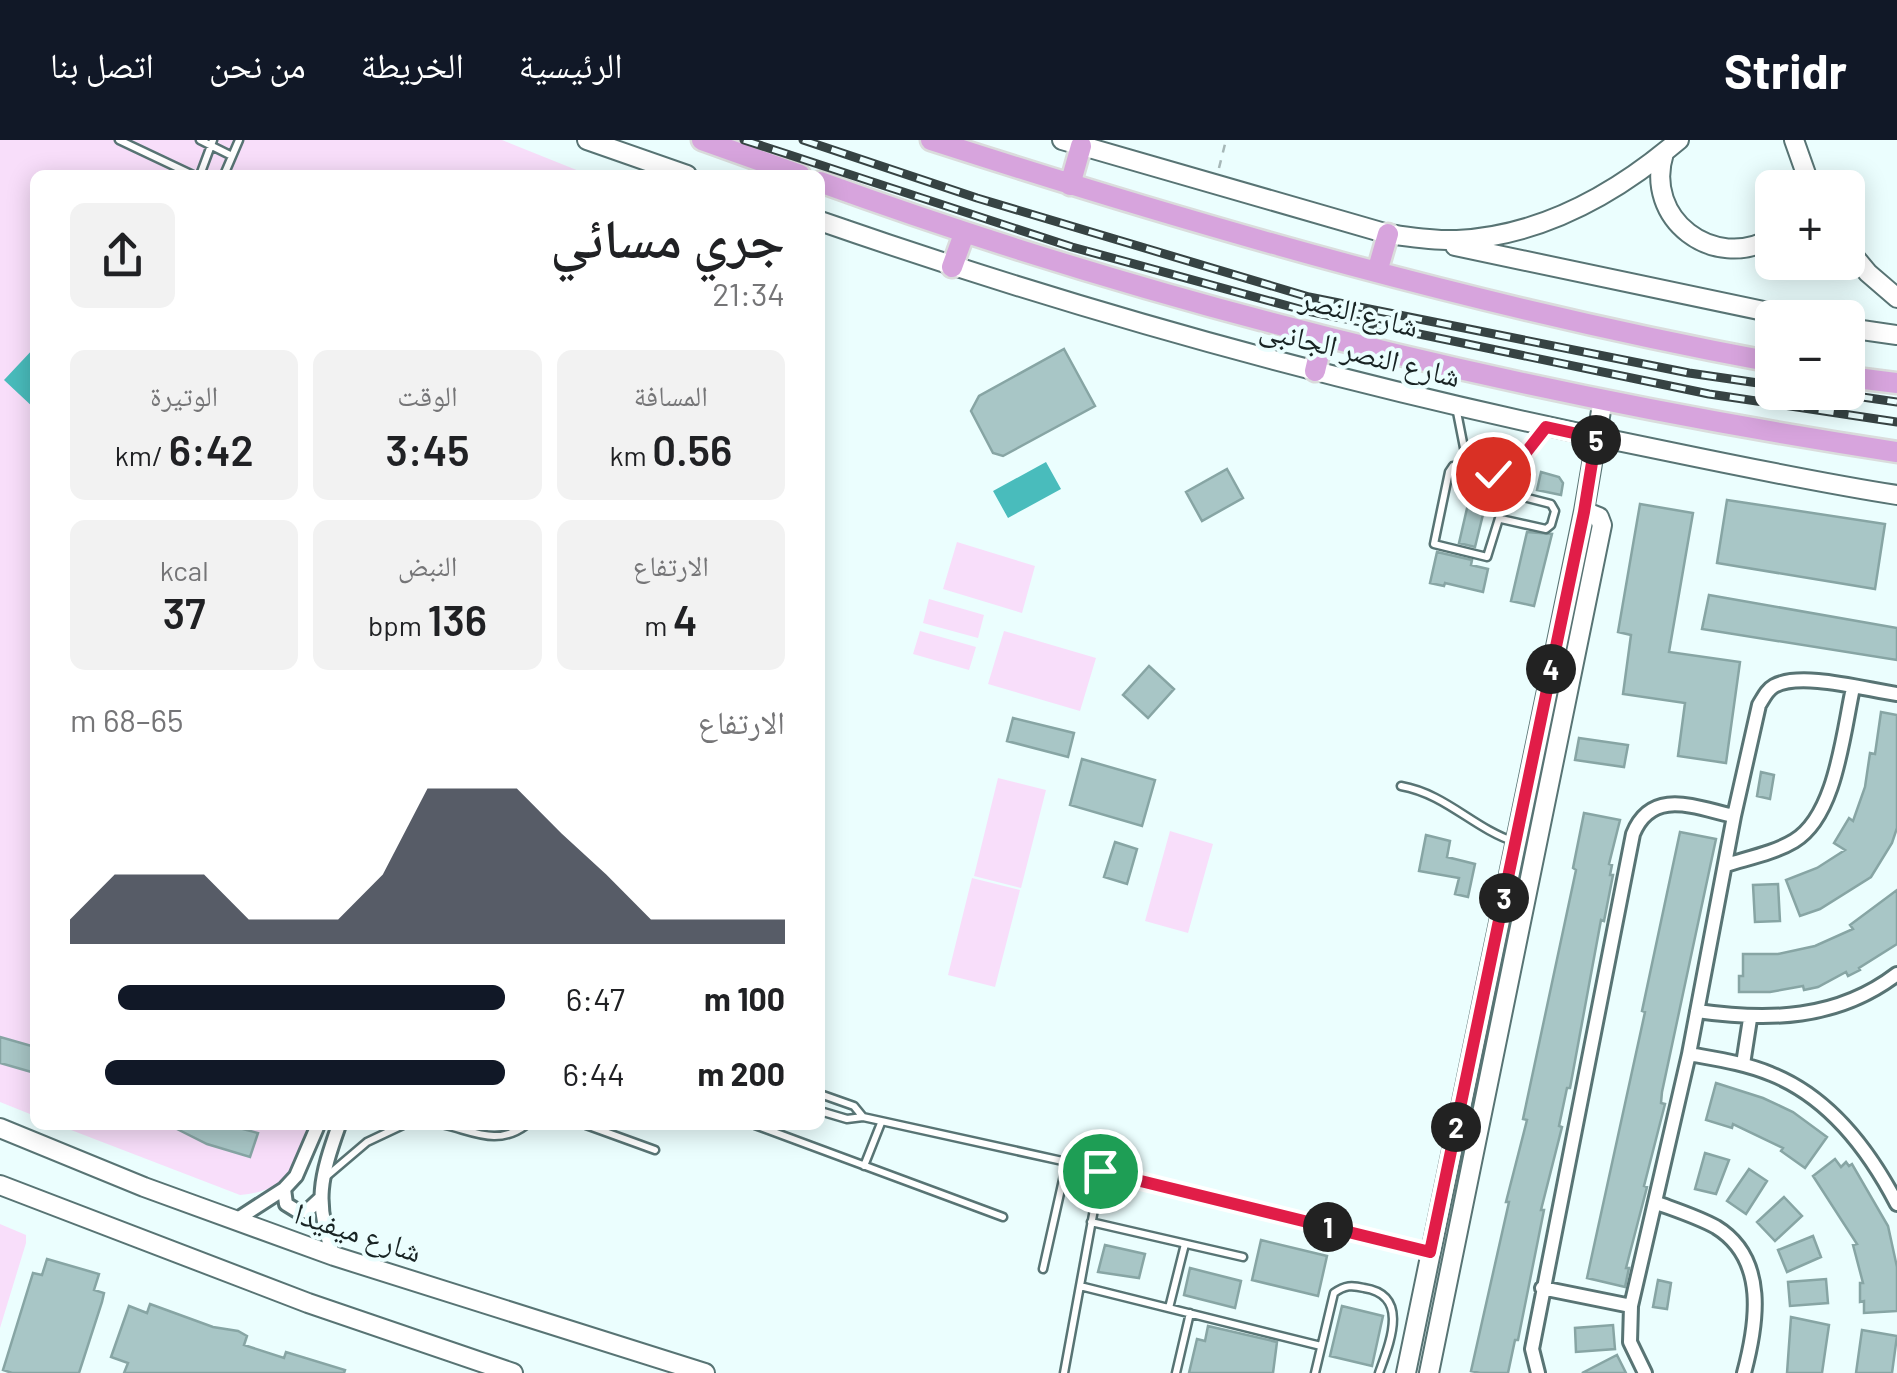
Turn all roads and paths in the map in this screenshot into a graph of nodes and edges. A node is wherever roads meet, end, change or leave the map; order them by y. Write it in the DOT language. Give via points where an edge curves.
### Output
graph roads {
  1 [pos="119,140"];
  2 [pos="200,140"];
  3 [pos="239,140"];
  4 [pos="587,140"];
  5 [pos="702,140"];
  6 [pos="761,140"];
  7 [pos="931,140"];
  8 [pos="1226,140"];
  9 [pos="1794,140"];
  10 [pos="212,143"];
  11 [pos="1072,143"];
  12 [pos="1672,146"];
  13 [pos="232,156"];
  14 [pos="635,157"];
  15 [pos="774,166"];
  16 [pos="185,170"];
  17 [pos="198,170"];
  18 [pos="226,170"];
  19 [pos="647,170"];
  20 [pos="673,170"];
  21 [pos="786,170"];
  22 [pos="1803,170"];
  23 [pos="825,184"];
  24 [pos="1070,185"];
  25 [pos="1214,185"];
  26 [pos="825,223"];
  27 [pos="964,234"];
  28 [pos="1388,234"];
  29 [pos="1425,239"];
  30 [pos="1755,244"];
  31 [pos="1865,266"];
  32 [pos="952,267"];
  33 [pos="1377,272"];
  34 [pos="1897,298"];
  35 [pos="1755,309"];
  36 [pos="1865,330"];
  37 [pos="1897,335"];
  38 [pos="1323,336"];
  39 [pos="1755,359"];
  40 [pos="1315,371"];
  41 [pos="1865,378"];
  42 [pos="1897,383"];
  43 [pos="1603,398"];
  44 [pos="1456,406"];
  45 [pos="1546,427"];
  46 [pos="1596,438"];
  47 [pos="1897,452"];
  48 [pos="1468,468"];
  49 [pos="1506,478"];
  50 [pos="1508,493"];
  51 [pos="1897,494"];
  52 [pos="1584,512"];
  53 [pos="1501,519"];
  54 [pos="1853,688"];
  55 [pos="1897,694"];
  56 [pos="1401,786"];
  57 [pos="1734,816"];
  58 [pos="1516,842"];
  59 [pos="1726,864"];
  60 [pos="1897,974"];
  61 [pos="1697,1011"];
  62 [pos="1750,1018"];
  63 [pos="1688,1054"];
  64 [pos="1742,1064"];
  65 [pos="825,1096"];
  66 [pos="825,1112"];
  67 [pos="863,1117"];
  68 [pos="882,1123"];
  69 [pos="0,1128"];
  70 [pos="316,1130"];
  71 [pos="339,1130"];
  72 [pos="392,1130"];
  73 [pos="465,1130"];
  74 [pos="517,1130"];
  75 [pos="600,1130"];
  76 [pos="768,1130"];
  77 [pos="656,1150"];
  78 [pos="1068,1162"];
  79 [pos="864,1166"];
  80 [pos="1100,1171"];
  81 [pos="0,1186"];
  82 [pos="284,1189"];
  83 [pos="320,1192"];
  84 [pos="1657,1202"];
  85 [pos="1897,1204"];
  86 [pos="1002,1217"];
  87 [pos="236,1220"];
  88 [pos="1092,1222"];
  89 [pos="1185,1244"];
  90 [pos="1430,1252"];
  91 [pos="334,1256"];
  92 [pos="1243,1257"];
  93 [pos="1043,1269"];
  94 [pos="1080,1286"];
  95 [pos="1542,1288"];
  96 [pos="1631,1306"];
  97 [pos="1169,1308"];
  98 [pos="1190,1313"];
  99 [pos="1321,1346"];
  100 [pos="1406,1368"];
  101 [pos="1429,1370"];
  102 [pos="512,1373"];
  103 [pos="706,1373"];
  104 [pos="1064,1373"];
  105 [pos="1176,1373"];
  106 [pos="1315,1373"];
  107 [pos="1379,1373"];
  108 [pos="1538,1373"];
  109 [pos="1645,1373"];
  110 [pos="1744,1373"];
  1 -- 16 [label="lane"];
  2 -- 10 [label="lane"];
  3 -- 13 [label="lane"];
  4 -- 14 [label="street"];
  5 -- 15 [label="main road"];
  6 -- 15 [label="main road"];
  7 -- 24 [label="main road, شارع النصر"];
  8 -- 25 [label="path"];
  9 -- 22 [label="street"];
  10 -- 13 [label="lane"];
  10 -- 17 [label="lane"];
  11 -- 24 [label="main road"];
  11 -- 25 [label="street"];
  12 -- 29 [label="street" via="1625,182 1539,224 1492,236"];
  12 -- 30 [label="street" via="1660,174 1674,220 1715,248"];
  13 -- 18 [label="lane"];
  14 -- 19 [label="street"];
  14 -- 20 [label="street"];
  15 -- 21 [label="main road"];
  23 -- 27 [label="main road, شارع النصر"];
  24 -- 33 [label="main road, شارع النصر"];
  25 -- 28 [label="street"];
  26 -- 32 [label="street, شارع النصر الجانبى"];
  27 -- 32 [label="main road"];
  27 -- 38 [label="main road, شارع النصر"];
  28 -- 29 [label="street"];
  28 -- 33 [label="main road"];
  29 -- 35 [label="street"];
  31 -- 34 [label="street"];
  32 -- 40 [label="street, شارع النصر الجانبى"];
  33 -- 39 [label="main road, شارع النصر"];
  36 -- 37 [label="street"];
  38 -- 40 [label="main road"];
  38 -- 43 [label="main road, شارع النصر"];
  40 -- 44 [label="street, شارع النصر الجانبى"];
  41 -- 42 [label="main road"];
  43 -- 46 [label="street"];
  43 -- 47 [label="main road, شارع النصر"];
  44 -- 45 [label="street, شارع النصر الجانبى"];
  44 -- 48 [label="lane"];
  45 -- 46 [label="street, شارع النصر الجانبى"];
  45 -- 49 [label="lane"];
  46 -- 51 [label="street, شارع النصر الجانبى"];
  46 -- 52 [label="street"];
  48 -- 49 [label="lane"];
  48 -- 53 [label="lane" via="1449,472 1434,544 1488,558"];
  49 -- 50 [label="lane"];
  50 -- 53 [label="lane"];
  50 -- 53 [label="lane" via="1551,504 1555,511 1548,528"];
  52 -- 58 [label="street"];
  52 -- 101 [label="street" via="1602,525"];
  54 -- 55 [label="street"];
  54 -- 57 [label="street" via="1795,680 1768,690 1754,720"];
  54 -- 59 [label="street" via="1818,815 1798,839"];
  56 -- 58 [label="lane" via="1434,795"];
  57 -- 59 [label="street"];
  57 -- 95 [label="street" via="1666,804 1639,820"];
  58 -- 90 [label="street"];
  59 -- 61 [label="street"];
  60 -- 62 [label="street" via="1841,1006"];
  61 -- 62 [label="street"];
  61 -- 63 [label="street"];
  62 -- 64 [label="street"];
  63 -- 64 [label="street"];
  63 -- 84 [label="street"];
  64 -- 85 [label="street" via="1816,1100 1853,1135"];
  65 -- 67 [label="lane" via="854,1106"];
  66 -- 67 [label="lane"];
  67 -- 68 [label="lane"];
  68 -- 78 [label="lane"];
  68 -- 79 [label="lane"];
  69 -- 87 [label="street, شارع ميفيدا"];
  70 -- 82 [label="street"];
  71 -- 83 [label="street"];
  72 -- 83 [label="lane" via="341,1161"];
  73 -- 74 [label="lane" via="496,1138"];
  75 -- 77 [label="lane"];
  76 -- 79 [label="lane"];
  78 -- 80 [label="lane"];
  78 -- 93 [label="lane"];
  79 -- 86 [label="lane"];
  80 -- 88 [label="lane"];
  80 -- 90 [label="lane"];
  81 -- 102 [label="street"];
  82 -- 83 [label="street" via="286,1204 299,1212"];
  82 -- 87 [label="street"];
  83 -- 91 [label="street"];
  84 -- 96 [label="street"];
  84 -- 110 [label="street" via="1714,1226 1745,1261 1756,1318"];
  87 -- 91 [label="street, شارع ميفيدا"];
  88 -- 89 [label="lane"];
  88 -- 94 [label="lane"];
  89 -- 92 [label="lane"];
  89 -- 97 [label="lane"];
  90 -- 100 [label="street"];
  91 -- 103 [label="street, شارع ميفيدا"];
  94 -- 97 [label="lane"];
  94 -- 104 [label="lane"];
  95 -- 96 [label="street"];
  95 -- 108 [label="street" via="1532,1349"];
  96 -- 109 [label="street" via="1630,1342"];
  97 -- 98 [label="lane"];
  98 -- 99 [label="lane"];
  98 -- 105 [label="lane"];
  99 -- 106 [label="lane"];
  99 -- 107 [label="lane" via="1340,1288 1382,1292 1394,1319"];
  100 -- 101 [label="street"];
}
